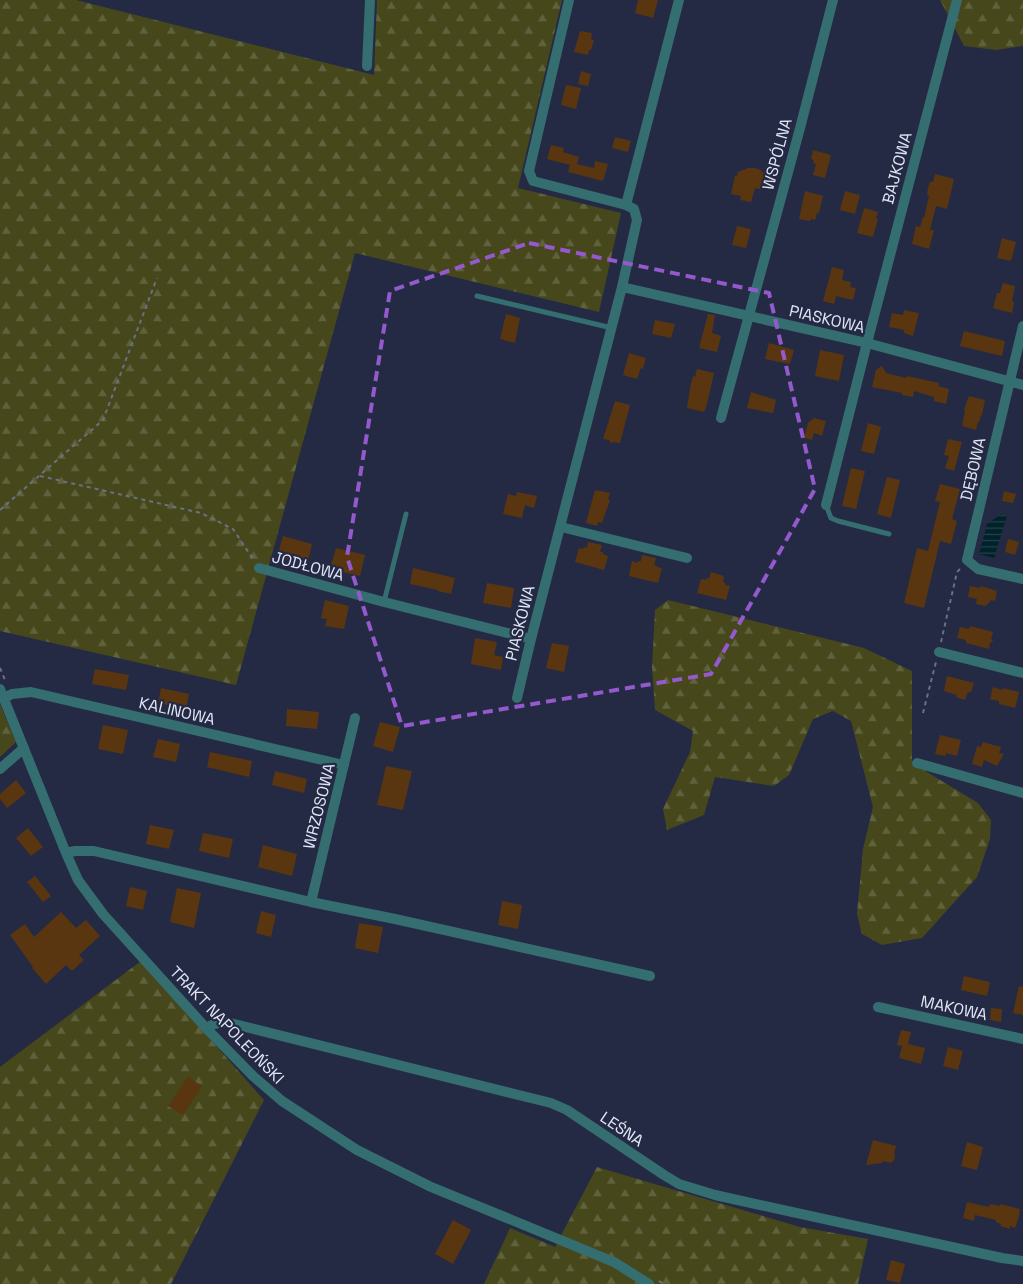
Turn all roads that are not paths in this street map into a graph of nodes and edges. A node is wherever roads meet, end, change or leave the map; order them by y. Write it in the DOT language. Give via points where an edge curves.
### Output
graph roads {
  1 [pos="370,0"];
  2 [pos="569,0"];
  3 [pos="679,0"];
  4 [pos="832,0"];
  5 [pos="957,0"];
  6 [pos="367,66"];
  7 [pos="626,205"];
  8 [pos="622,287"];
  9 [pos="477,296"];
  10 [pos="748,316"];
  11 [pos="1023,326"];
  12 [pos="612,328"];
  13 [pos="867,343"];
  14 [pos="1010,381"];
  15 [pos="1023,384"];
  16 [pos="721,418"];
  17 [pos="826,505"];
  18 [pos="406,514"];
  19 [pos="561,527"];
  20 [pos="889,534"];
  21 [pos="687,558"];
  22 [pos="259,568"];
  23 [pos="1023,579"];
  24 [pos="384,602"];
  25 [pos="531,639"];
  26 [pos="939,652"];
  27 [pos="1023,673"];
  28 [pos="2,693"];
  29 [pos="517,698"];
  30 [pos="355,718"];
  31 [pos="24,748"];
  32 [pos="917,763"];
  33 [pos="344,765"];
  34 [pos="0,769"];
  35 [pos="1023,793"];
  36 [pos="66,853"];
  37 [pos="311,902"];
  38 [pos="650,976"];
  39 [pos="878,1007"];
  40 [pos="206,1028"];
  41 [pos="1023,1039"];
  42 [pos="1023,1261"];
  43 [pos="649,1284"];
  1 -- 6 [label="street"];
  2 -- 7 [label="street" via="529,171 533,181"];
  3 -- 7 [label="street"];
  4 -- 10 [label="street, WSPÓLNA"];
  5 -- 13 [label="street, BAJKOWA"];
  7 -- 8 [label="street, PIASKOWA" via="634,210 637,220"];
  8 -- 10 [label="street, PIASKOWA"];
  8 -- 12 [label="street, PIASKOWA"];
  9 -- 12 [label="lane"];
  10 -- 13 [label="street, PIASKOWA"];
  10 -- 16 [label="street, WSPÓLNA"];
  11 -- 14 [label="street, DĘBOWA"];
  12 -- 19 [label="street, PIASKOWA"];
  13 -- 14 [label="street, PIASKOWA"];
  13 -- 17 [label="street, BAJKOWA"];
  14 -- 15 [label="street, PIASKOWA"];
  14 -- 23 [label="street, DĘBOWA" via="967,560 978,569"];
  17 -- 20 [label="lane" via="831,518"];
  18 -- 24 [label="lane"];
  19 -- 21 [label="street"];
  19 -- 25 [label="street, PIASKOWA"];
  22 -- 24 [label="street, JODŁOWA"];
  24 -- 25 [label="street, JODŁOWA"];
  25 -- 29 [label="street, PIASKOWA"];
  26 -- 27 [label="street"];
  28 -- 31 [label="street, TRAKT NAPOLEOŃSKI"];
  28 -- 33 [label="street, KALINOWA" via="32,692"];
  30 -- 33 [label="street, WRZOSOWA"];
  31 -- 34 [label="street"];
  31 -- 36 [label="street, TRAKT NAPOLEOŃSKI"];
  32 -- 35 [label="street"];
  33 -- 37 [label="street, WRZOSOWA"];
  36 -- 37 [label="street" via="94,852"];
  36 -- 40 [label="street, TRAKT NAPOLEOŃSKI" via="78,880 103,914"];
  37 -- 38 [label="street"];
  39 -- 41 [label="street, MAKOWA"];
  40 -- 42 [label="street, LEŚNA" via="226,1022 551,1103 567,1110 680,1184"];
  40 -- 43 [label="street, TRAKT NAPOLEOŃSKI" via="282,1101 356,1150 429,1186 614,1262"];
}
